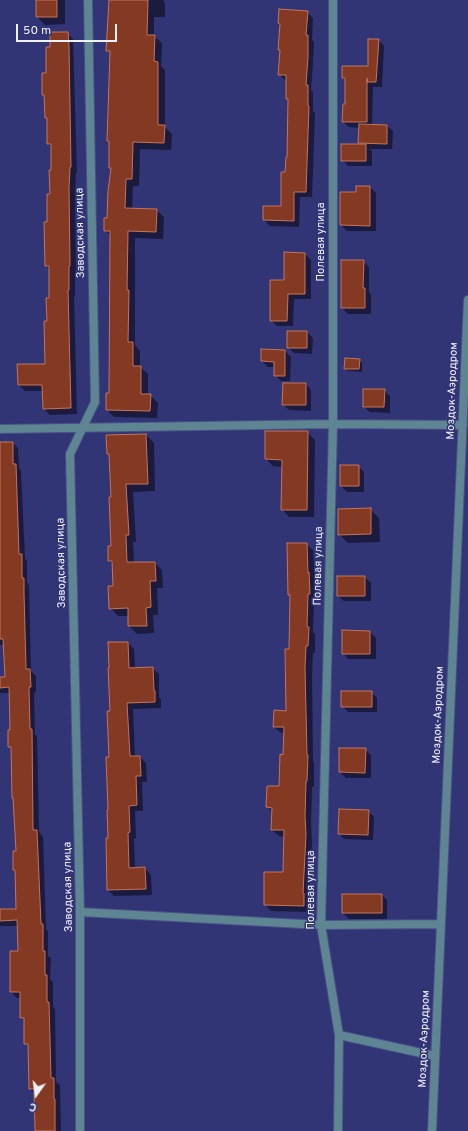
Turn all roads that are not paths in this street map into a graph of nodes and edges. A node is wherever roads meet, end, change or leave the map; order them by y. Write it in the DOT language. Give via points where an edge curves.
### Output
graph roads {
  1 [pos="88,0"];
  2 [pos="333,0"];
  3 [pos="468,300"];
  4 [pos="333,424"];
  5 [pos="463,425"];
  6 [pos="83,427"];
  7 [pos="0,429"];
  8 [pos="80,912"];
  9 [pos="441,924"];
  10 [pos="321,925"];
  11 [pos="339,1035"];
  12 [pos="435,1056"];
  13 [pos="80,1131"];
  14 [pos="338,1131"];
  15 [pos="432,1131"];
  1 -- 6 [label="street, Заводская улица" via="95,402"];
  2 -- 4 [label="street, Полевая улица"];
  3 -- 5 [label="street, Моздок-Аэродром"];
  4 -- 5 [label="street"];
  4 -- 6 [label="street"];
  4 -- 10 [label="street, Полевая улица"];
  5 -- 9 [label="street, Моздок-Аэродром"];
  6 -- 7 [label="street"];
  6 -- 8 [label="street, Заводская улица" via="70,454"];
  8 -- 10 [label="street"];
  8 -- 13 [label="street, Заводская улица"];
  9 -- 10 [label="street"];
  9 -- 12 [label="street, Моздок-Аэродром"];
  10 -- 11 [label="street, Полевая улица"];
  11 -- 12 [label="street"];
  11 -- 14 [label="street, Полевая улица"];
  12 -- 15 [label="street, Моздок-Аэродром"];
}
